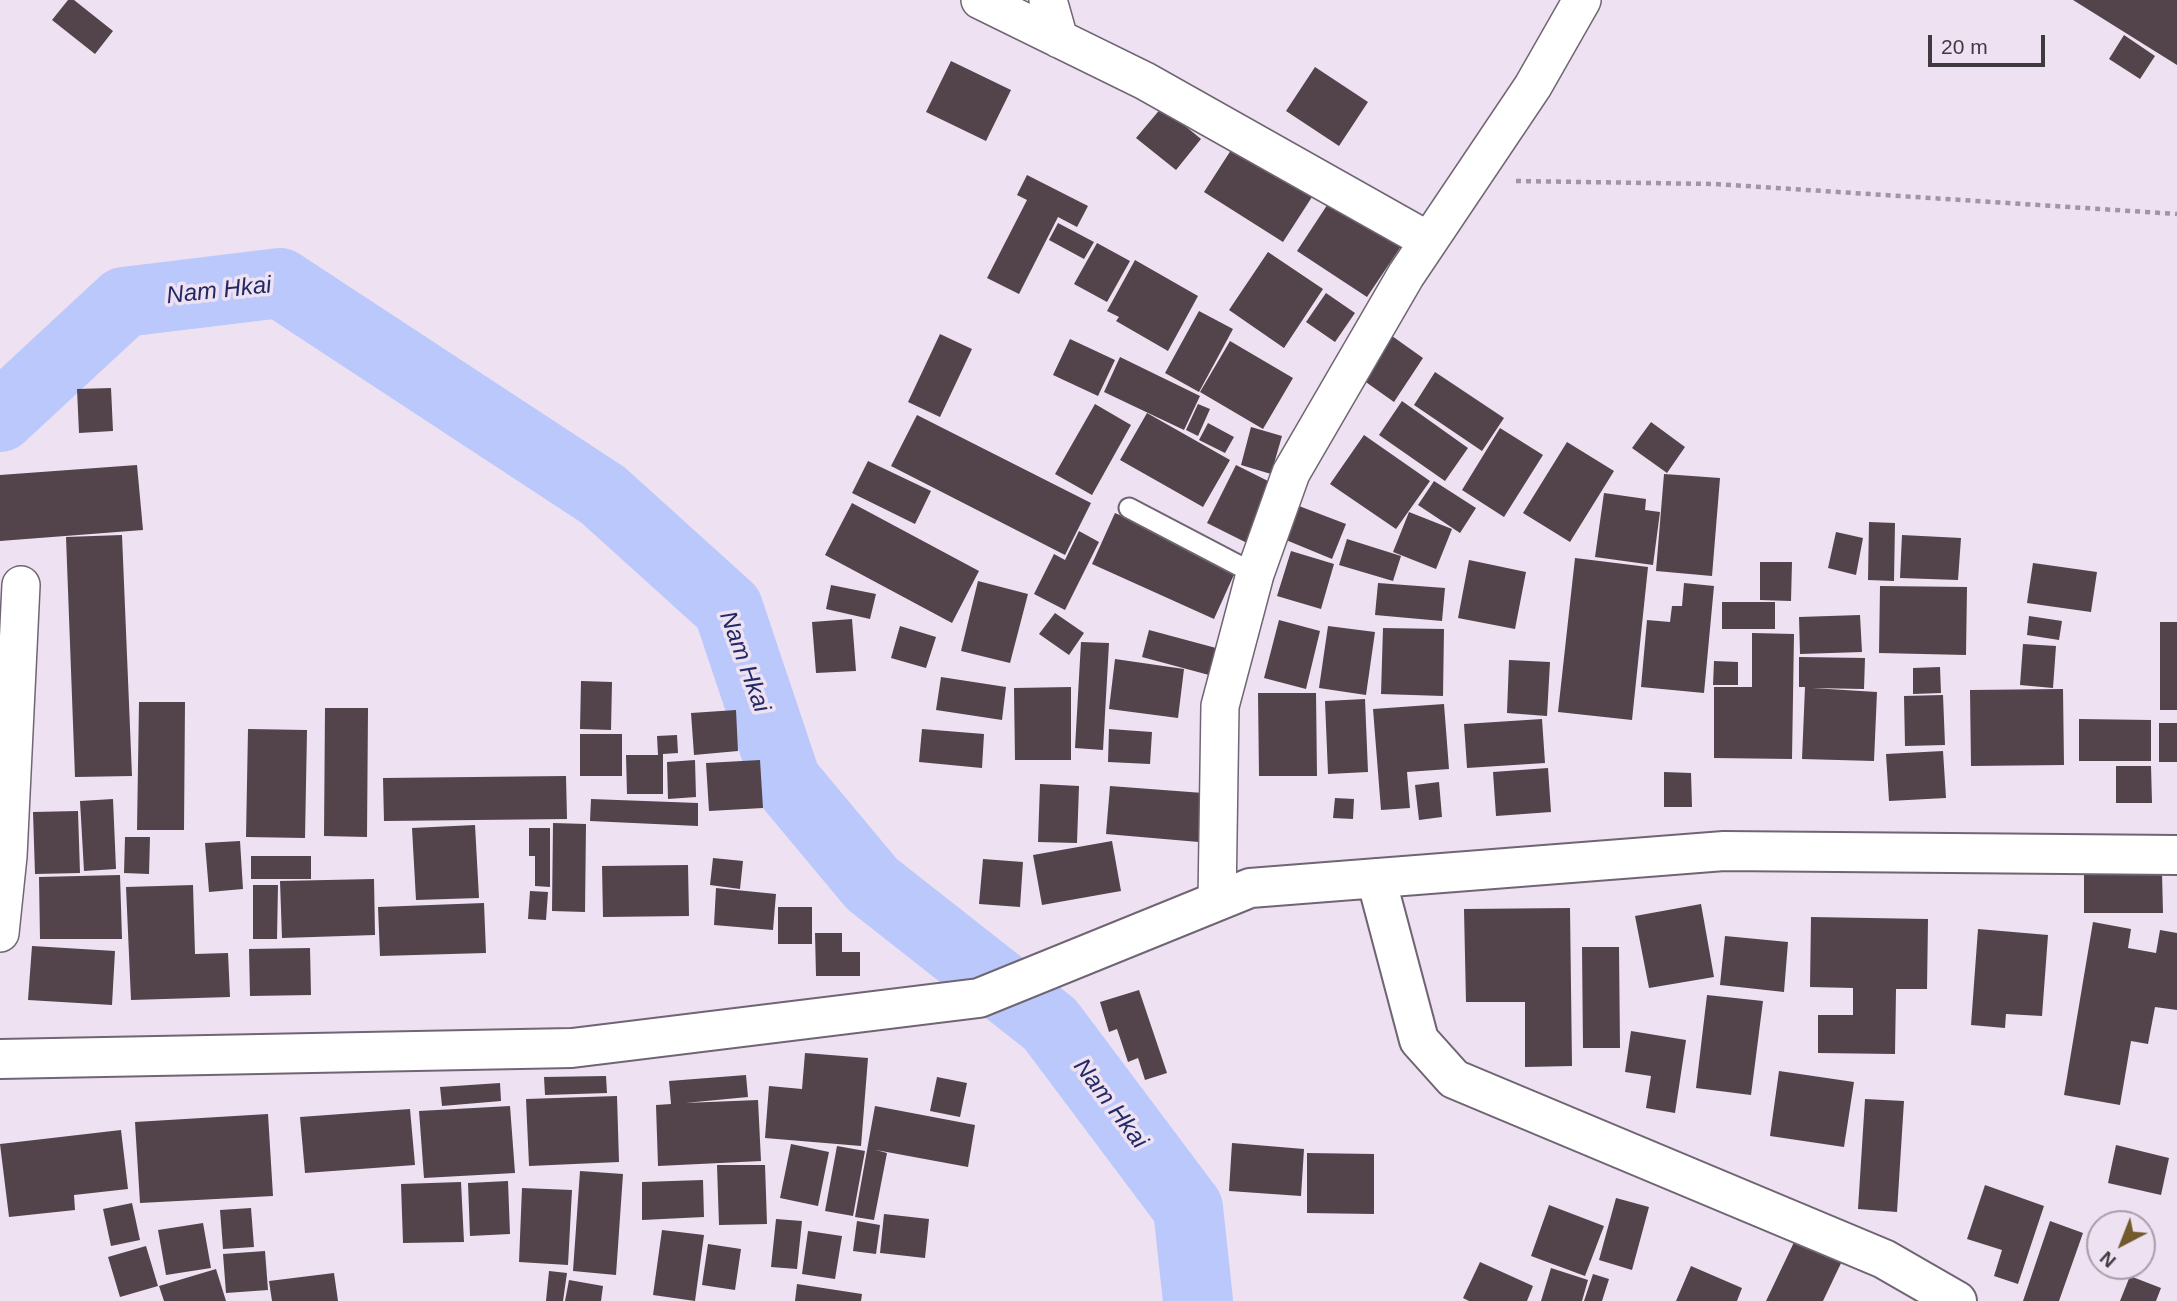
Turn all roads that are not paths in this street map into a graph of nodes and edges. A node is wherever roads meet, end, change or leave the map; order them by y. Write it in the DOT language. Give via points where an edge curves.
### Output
graph roads {
  1 [pos="980,0"];
  2 [pos="1048,0"];
  3 [pos="1582,0"];
  4 [pos="1059,39"];
  5 [pos="1429,241"];
  6 [pos="1129,508"];
  7 [pos="1255,574"];
  8 [pos="21,585"];
  9 [pos="2177,855"];
  10 [pos="1376,878"];
  11 [pos="1217,901"];
  12 [pos="0,933"];
  13 [pos="0,1059"];
  14 [pos="1957,1301"];
  1 -- 4 [label="street"];
  2 -- 4 [label="street"];
  3 -- 5 [label="street" via="1533,86"];
  4 -- 5 [label="street" via="1145,81"];
  5 -- 7 [label="street" via="1291,473"];
  6 -- 7 [label="lane"];
  7 -- 11 [label="street" via="1220,706"];
  8 -- 12 [label="street"];
  9 -- 10 [label="main road" via="1724,850"];
  10 -- 11 [label="main road" via="1250,888"];
  10 -- 14 [label="main road" via="1419,1040 1454,1079 1884,1259"];
  11 -- 13 [label="main road" via="979,998 572,1048"];
}
